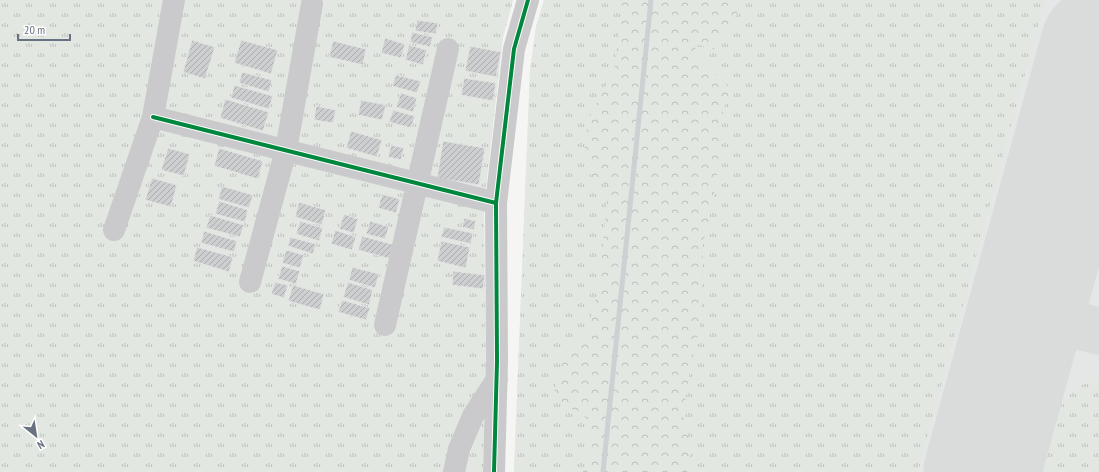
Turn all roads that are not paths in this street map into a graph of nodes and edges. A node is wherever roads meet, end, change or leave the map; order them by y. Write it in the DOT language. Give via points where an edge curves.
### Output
graph roads {
  1 [pos="174,0"];
  2 [pos="528,0"];
  3 [pos="312,4"];
  4 [pos="448,49"];
  5 [pos="153,117"];
  6 [pos="286,150"];
  7 [pos="417,183"];
  8 [pos="496,203"];
  9 [pos="114,230"];
  10 [pos="250,282"];
  11 [pos="385,325"];
  12 [pos="497,380"];
  13 [pos="454,472"];
  14 [pos="494,472"];
  1 -- 5 [label="street"];
  2 -- 8 [label="street" via="514,49"];
  3 -- 6 [label="street"];
  4 -- 7 [label="street"];
  5 -- 6 [label="street"];
  5 -- 9 [label="street"];
  6 -- 7 [label="street"];
  6 -- 10 [label="street"];
  7 -- 8 [label="street"];
  7 -- 11 [label="street"];
  8 -- 12 [label="street"];
  12 -- 13 [label="street" via="472,416 459,449"];
  12 -- 14 [label="street"];
}
